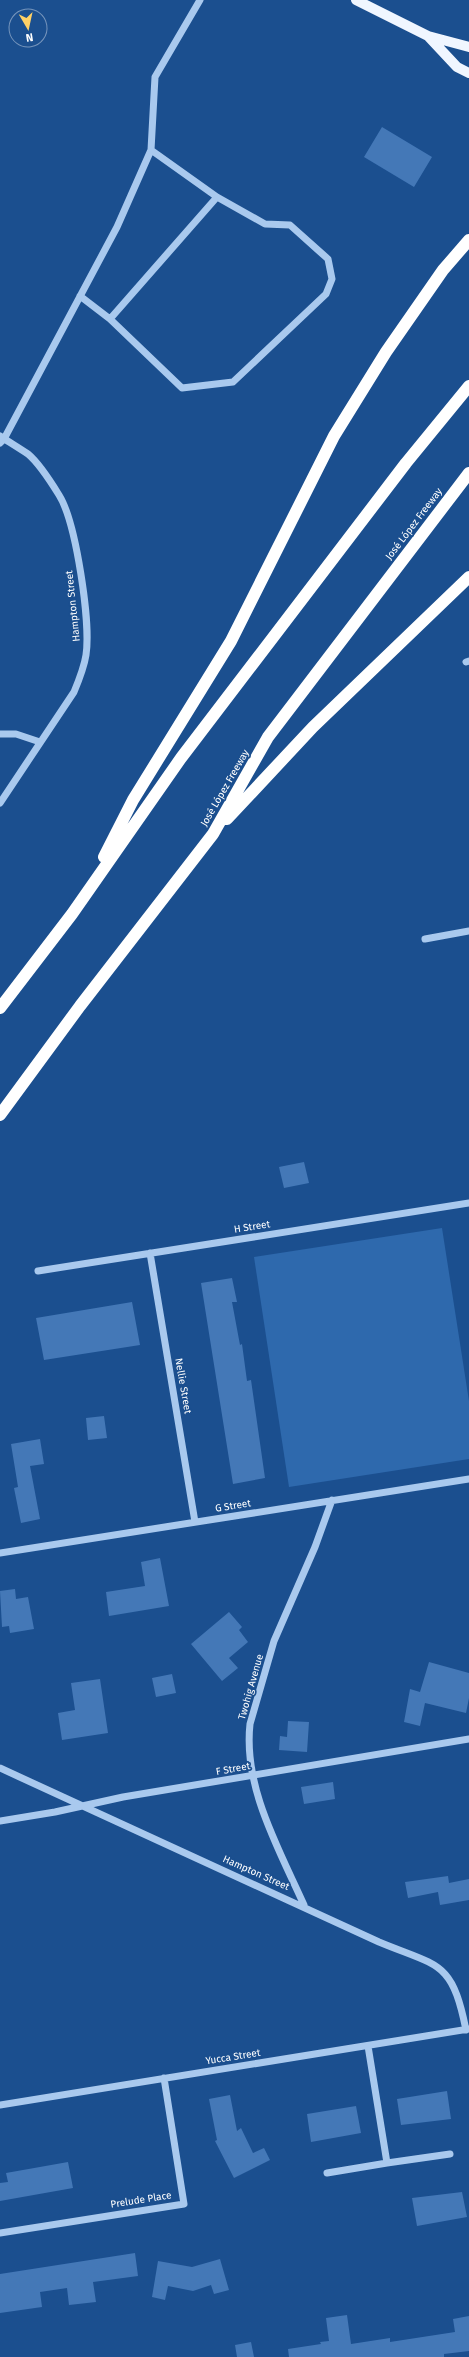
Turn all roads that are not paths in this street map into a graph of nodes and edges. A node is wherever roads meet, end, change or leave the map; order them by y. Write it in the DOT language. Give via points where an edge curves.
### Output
graph roads {
  1 [pos="200,0"];
  2 [pos="356,0"];
  3 [pos="428,36"];
  4 [pos="469,46"];
  5 [pos="469,73"];
  6 [pos="151,150"];
  7 [pos="217,197"];
  8 [pos="469,240"];
  9 [pos="80,296"];
  10 [pos="110,319"];
  11 [pos="469,386"];
  12 [pos="1,439"];
  13 [pos="469,473"];
  14 [pos="469,577"];
  15 [pos="0,734"];
  16 [pos="40,742"];
  17 [pos="0,803"];
  18 [pos="213,834"];
  19 [pos="84,896"];
  20 [pos="469,931"];
  21 [pos="425,939"];
  22 [pos="0,1008"];
  23 [pos="0,1115"];
  24 [pos="469,1203"];
  25 [pos="150,1253"];
  26 [pos="38,1271"];
  27 [pos="469,1479"];
  28 [pos="332,1500"];
  29 [pos="195,1522"];
  30 [pos="0,1553"];
  31 [pos="469,1739"];
  32 [pos="0,1768"];
  33 [pos="252,1776"];
  34 [pos="83,1806"];
  35 [pos="0,1821"];
  36 [pos="304,1905"];
  37 [pos="467,2030"];
  38 [pos="368,2046"];
  39 [pos="164,2078"];
  40 [pos="0,2105"];
  41 [pos="450,2154"];
  42 [pos="387,2163"];
  43 [pos="327,2173"];
  44 [pos="0,2232"];
  1 -- 6 [label="street" via="155,77"];
  2 -- 3 [label="main road"];
  3 -- 4 [label="main road"];
  3 -- 5 [label="main road" via="457,67"];
  6 -- 7 [label="street"];
  6 -- 9 [label="street" via="117,227"];
  7 -- 10 [label="street"];
  7 -- 10 [label="street" via="266,224 290,225 328,259 332,279 326,294 233,382 182,388"];
  8 -- 19 [label="highway" via="443,270 386,352 334,436 231,641 133,800"];
  9 -- 10 [label="street"];
  9 -- 12 [label="street"];
  11 -- 19 [label="highway" via="406,463 181,758"];
  12 -- 16 [label="street, Hampton Street" via="29,455 57,491 75,536 87,634 86,655 74,692"];
  13 -- 18 [label="highway, José López Freeway" via="268,737"];
  14 -- 18 [label="highway" via="313,727"];
  15 -- 16 [label="street" via="16,734"];
  16 -- 17 [label="street, Hampton Street"];
  18 -- 23 [label="highway, José López Freeway" via="51,1044"];
  19 -- 22 [label="highway"];
  20 -- 21 [label="street"];
  24 -- 25 [label="street, H Street"];
  25 -- 26 [label="street, H Street"];
  25 -- 29 [label="street, Nellie Street"];
  27 -- 28 [label="street, G Street"];
  28 -- 29 [label="street, G Street"];
  28 -- 33 [label="street, Twohig Avenue" via="315,1547 274,1641 249,1737"];
  29 -- 30 [label="street, G Street"];
  31 -- 33 [label="street, F Street"];
  32 -- 34 [label="street, Hampton Street"];
  33 -- 34 [label="street, F Street"];
  33 -- 36 [label="street, Twohig Avenue" via="274,1837"];
  34 -- 35 [label="street, F Street"];
  34 -- 36 [label="street, Hampton Street"];
  36 -- 37 [label="street, Hampton Street" via="380,1942 436,1964 456,1990"];
  37 -- 38 [label="street, Yucca Street"];
  38 -- 39 [label="street, Yucca Street"];
  38 -- 42 [label="street"];
  39 -- 40 [label="street, Yucca Street"];
  39 -- 44 [label="street, Prelude Place" via="184,2204"];
  41 -- 42 [label="street"];
  42 -- 43 [label="street"];
}
